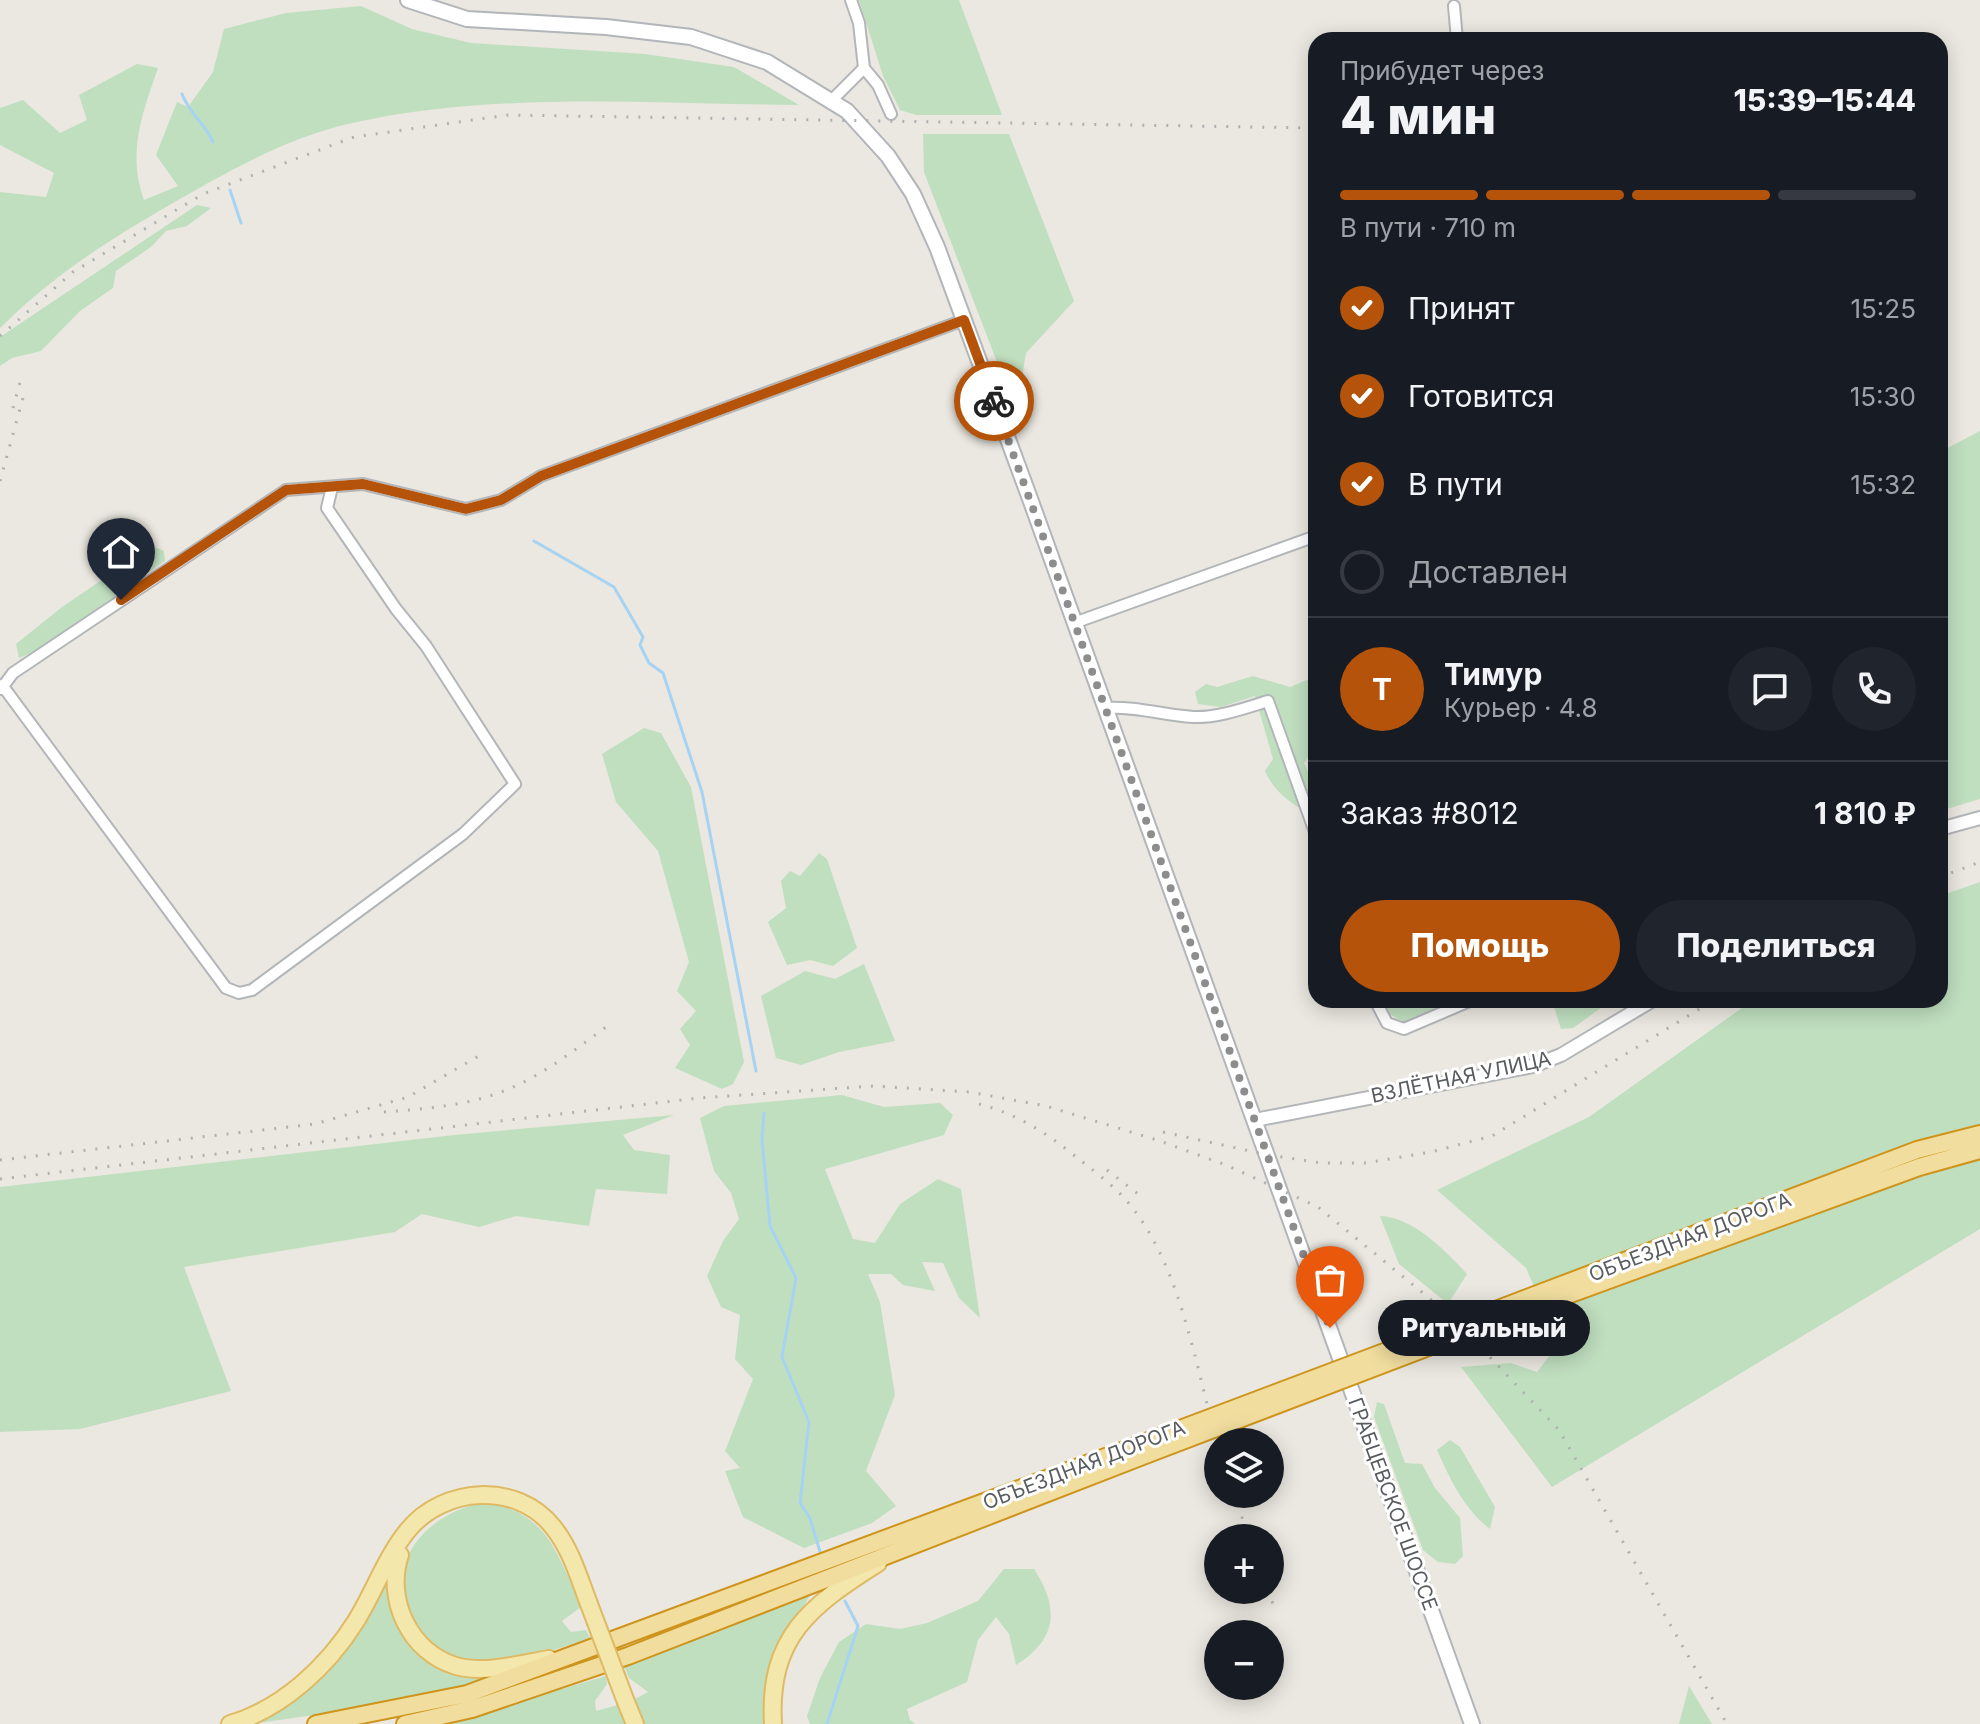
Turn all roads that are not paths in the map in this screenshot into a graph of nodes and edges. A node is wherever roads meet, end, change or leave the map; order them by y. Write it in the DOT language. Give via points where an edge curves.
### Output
graph roads {
  1 [pos="408,0"];
  2 [pos="851,0"];
  3 [pos="1454,6"];
  4 [pos="1456,32"];
  5 [pos="864,68"];
  6 [pos="833,99"];
  7 [pos="891,114"];
  8 [pos="964,320"];
  9 [pos="332,487"];
  10 [pos="1308,539"];
  11 [pos="1074,623"];
  12 [pos="1,687"];
  13 [pos="1105,708"];
  14 [pos="1308,813"];
  15 [pos="1980,818"];
  16 [pos="1948,827"];
  17 [pos="1379,1008"];
  18 [pos="1453,1008"];
  19 [pos="1640,1008"];
  20 [pos="1255,1120"];
  21 [pos="1980,1134"];
  22 [pos="1980,1150"];
  23 [pos="1508,1311"];
  24 [pos="1145,1449"];
  25 [pos="408,1530"];
  26 [pos="887,1558"];
  27 [pos="582,1652"];
  28 [pos="230,1724"];
  29 [pos="316,1724"];
  30 [pos="405,1724"];
  31 [pos="635,1724"];
  32 [pos="773,1724"];
  33 [pos="1472,1724"];
  1 -- 6 [label="main road, ГРАБЦЕВСКОЕ ШОССЕ" via="467,19 691,37 767,62"];
  2 -- 5 [label="street"];
  3 -- 4 [label="street"];
  5 -- 6 [label="street"];
  5 -- 7 [label="street"];
  6 -- 8 [label="main road, ГРАБЦЕВСКОЕ ШОССЕ" via="888,156 913,194"];
  8 -- 9 [label="street" via="541,476 486,507 466,509 363,484"];
  8 -- 11 [label="main road, ГРАБЦЕВСКОЕ ШОССЕ"];
  9 -- 12 [label="street" via="286,490 13,673"];
  9 -- 12 [label="street" via="327,508 426,646 515,784 463,834 252,990 226,988"];
  10 -- 11 [label="street"];
  11 -- 13 [label="main road, ГРАБЦЕВСКОЕ ШОССЕ"];
  13 -- 14 [label="street" via="1131,706 1196,717 1268,701"];
  13 -- 20 [label="main road, ГРАБЦЕВСКОЕ ШОССЕ"];
  15 -- 16 [label="street"];
  17 -- 18 [label="street" via="1387,1023 1404,1029"];
  19 -- 20 [label="street, ВЗЛЁТНАЯ УЛИЦА" via="1533,1066"];
  20 -- 33 [label="main road, ГРАБЦЕВСКОЕ ШОССЕ"];
  21 -- 23 [label="highway, ОБЪЕЗДНАЯ ДОРОГА" via="1917,1150"];
  22 -- 23 [label="highway, ОБЪЕЗДНАЯ ДОРОГА"];
  23 -- 24 [label="highway, ОБЪЕЗДНАЯ ДОРОГА, bridge"];
  24 -- 26 [label="highway, ОБЪЕЗДНАЯ ДОРОГА"];
  24 -- 27 [label="highway, ОБЪЕЗДНАЯ ДОРОГА"];
  25 -- 27 [label="main road" via="396,1570 397,1599 405,1623 433,1655 454,1665 490,1668"];
  25 -- 28 [label="main road" via="332,1653 276,1702"];
  25 -- 31 [label="main road, bridge" via="428,1512 458,1498 491,1495 545,1517 562,1539"];
  26 -- 30 [label="highway, ОБЪЕЗДНАЯ ДОРОГА" via="583,1672 472,1709"];
  26 -- 32 [label="main road" via="831,1592 797,1626 776,1672"];
  27 -- 29 [label="highway, ОБЪЕЗДНАЯ ДОРОГА" via="467,1694"];
}
